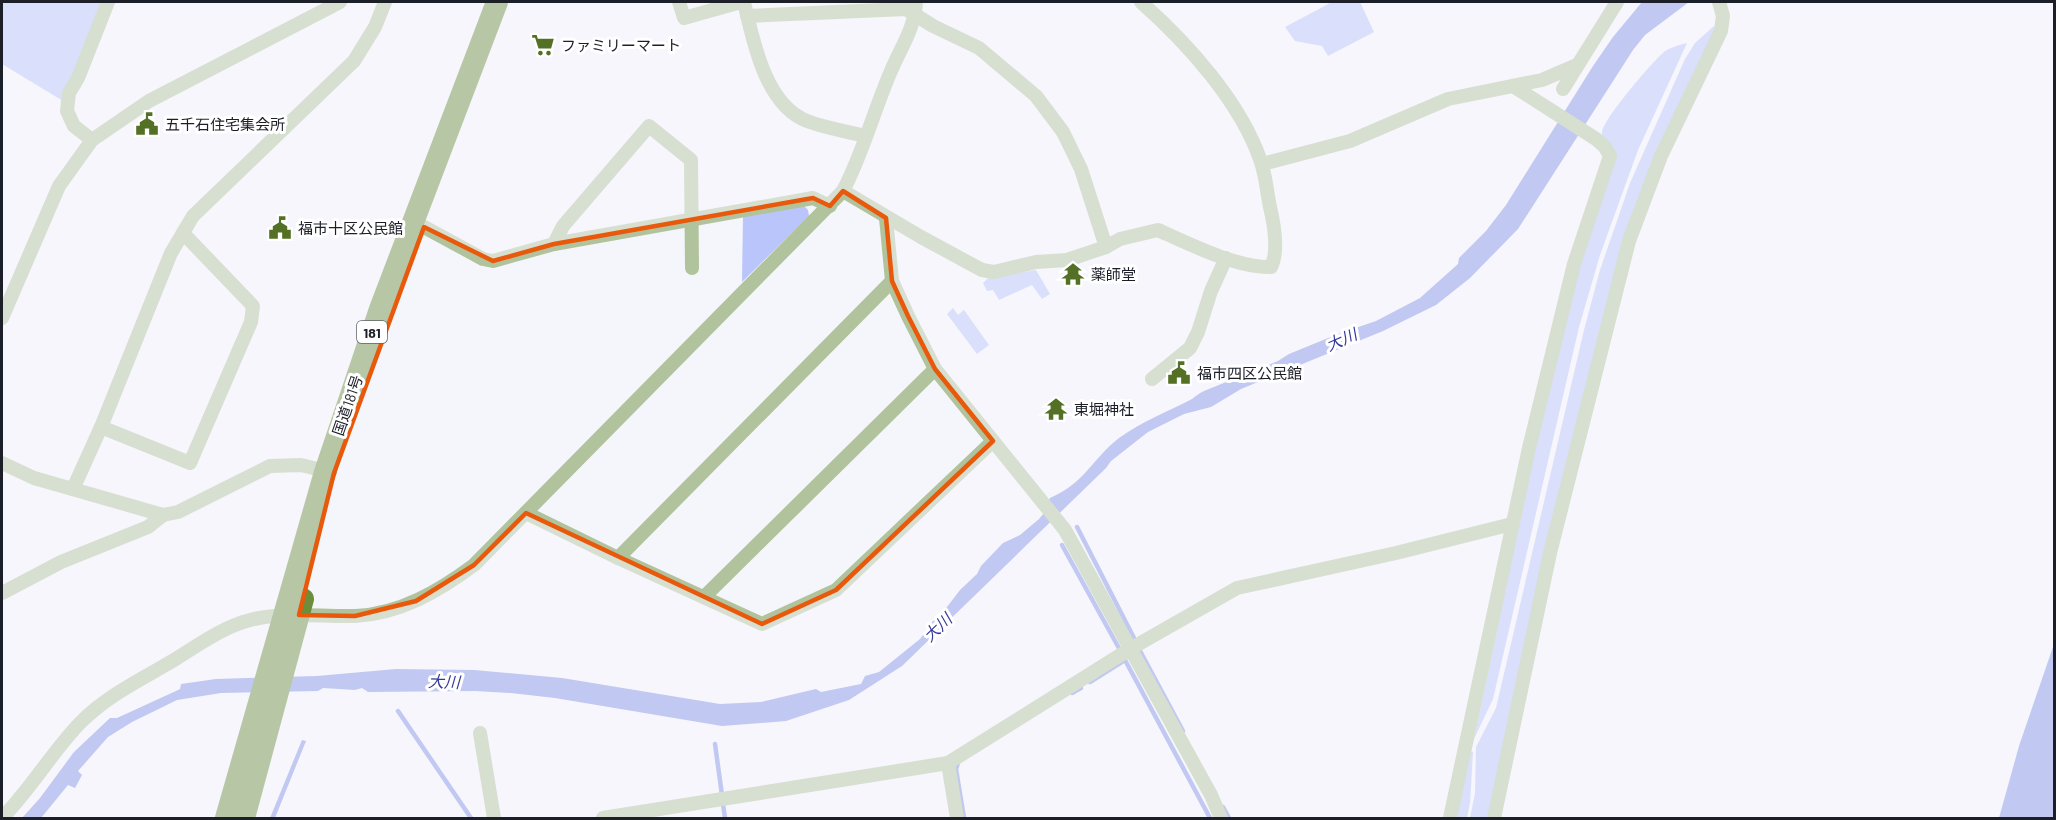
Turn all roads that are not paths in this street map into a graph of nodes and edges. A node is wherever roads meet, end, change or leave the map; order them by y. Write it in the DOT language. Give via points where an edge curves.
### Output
graph roads {
  1 [pos="108,2"];
  2 [pos="340,2"];
  3 [pos="385,2"];
  4 [pos="497,2"];
  5 [pos="513,2"];
  6 [pos="679,2"];
  7 [pos="742,2"];
  8 [pos="1141,2"];
  9 [pos="1617,2"];
  10 [pos="1719,2"];
  11 [pos="916,8"];
  12 [pos="747,16"];
  13 [pos="1577,65"];
  14 [pos="1513,86"];
  15 [pos="1563,89"];
  16 [pos="865,136"];
  17 [pos="92,140"];
  18 [pos="1262,164"];
  19 [pos="843,191"];
  20 [pos="830,206"];
  21 [pos="885,218"];
  22 [pos="692,220"];
  23 [pos="424,227"];
  24 [pos="183,233"];
  25 [pos="554,244"];
  26 [pos="1106,246"];
  27 [pos="1226,258"];
  28 [pos="692,268"];
  29 [pos="892,281"];
  30 [pos="2,318"];
  31 [pos="935,369"];
  32 [pos="1152,378"];
  33 [pos="102,427"];
  34 [pos="993,441"];
  35 [pos="2,463"];
  36 [pos="329,472"];
  37 [pos="73,489"];
  38 [pos="526,513"];
  39 [pos="164,515"];
  40 [pos="1512,524"];
  41 [pos="618,558"];
  42 [pos="2,593"];
  43 [pos="704,597"];
  44 [pos="291,615"];
  45 [pos="1130,649"];
  46 [pos="266,708"];
  47 [pos="480,732"];
  48 [pos="948,763"];
  49 [pos="2,819"];
  50 [pos="226,819"];
  51 [pos="244,819"];
  52 [pos="494,819"];
  53 [pos="603,819"];
  54 [pos="957,819"];
  55 [pos="1221,819"];
  56 [pos="1450,819"];
  57 [pos="1494,819"];
  1 -- 17 [label="street" via="69,93 68,111 74,126"];
  2 -- 17 [label="street" via="148,101"];
  3 -- 24 [label="street" via="354,61 193,216"];
  4 -- 36 [label="highway, 国道181号 / 181" via="380,309"];
  5 -- 23 [label="highway, 国道181号 / 181"];
  6 -- 7 [label="street" via="684,18"];
  7 -- 12 [label="street"];
  8 -- 18 [label="street" via="1221,89"];
  9 -- 13 [label="street"];
  10 -- 57 [label="street" via="1723,16 1721,31 1661,156 1629,241 1551,553"];
  11 -- 12 [label="street"];
  11 -- 16 [label="street" via="903,50"];
  11 -- 26 [label="street" via="933,26 979,48 1036,96 1062,132 1081,169"];
  12 -- 16 [label="street" via="771,86 788,110 806,120"];
  13 -- 14 [label="street" via="1542,80"];
  13 -- 15 [label="street"];
  14 -- 18 [label="street" via="1448,99 1350,141"];
  14 -- 40 [label="street" via="1588,134 1605,147 1609,158 1574,264"];
  16 -- 19 [label="street"];
  17 -- 30 [label="street" via="59,186"];
  18 -- 27 [label="street" via="1273,219 1274,263 1268,267"];
  19 -- 20 [label="street"];
  19 -- 21 [label="street"];
  20 -- 22 [label="street" via="813,198"];
  20 -- 38 [label="street"];
  21 -- 26 [label="street" via="994,273 1036,262 1067,260"];
  21 -- 29 [label="street"];
  22 -- 25 [label="street"];
  22 -- 25 [label="street" via="691,160 649,126 563,226"];
  22 -- 28 [label="street"];
  23 -- 25 [label="street" via="493,261"];
  23 -- 36 [label="highway, 国道181号 / 181"];
  24 -- 33 [label="street" via="171,253"];
  24 -- 33 [label="street" via="254,306 251,322 190,463"];
  26 -- 27 [label="street" via="1158,230 1191,247"];
  27 -- 32 [label="street" via="1190,348"];
  29 -- 31 [label="street"];
  29 -- 41 [label="street"];
  31 -- 34 [label="street"];
  31 -- 43 [label="street"];
  33 -- 37 [label="street"];
  34 -- 43 [label="street" via="836,590 762,624"];
  34 -- 45 [label="street" via="1065,530"];
  35 -- 37 [label="street" via="34,478"];
  36 -- 39 [label="street" via="301,465 270,466 178,512"];
  36 -- 44 [label="highway, 国道181号 / 181"];
  37 -- 39 [label="street"];
  38 -- 41 [label="street"];
  38 -- 44 [label="street" via="456,579 400,608 364,615"];
  39 -- 42 [label="street" via="148,527 61,562"];
  40 -- 45 [label="street" via="1237,588"];
  40 -- 56 [label="street"];
  41 -- 43 [label="street"];
  44 -- 46 [label="highway, 国道181号 / 181"];
  44 -- 49 [label="street" via="250,620 224,630 95,709 71,732"];
  45 -- 48 [label="street"];
  45 -- 55 [label="street"];
  46 -- 50 [label="highway, 国道181号 / 181"];
  46 -- 51 [label="highway, 国道181号 / 181"];
  47 -- 52 [label="street"];
  48 -- 53 [label="street"];
  48 -- 54 [label="street"];
}
